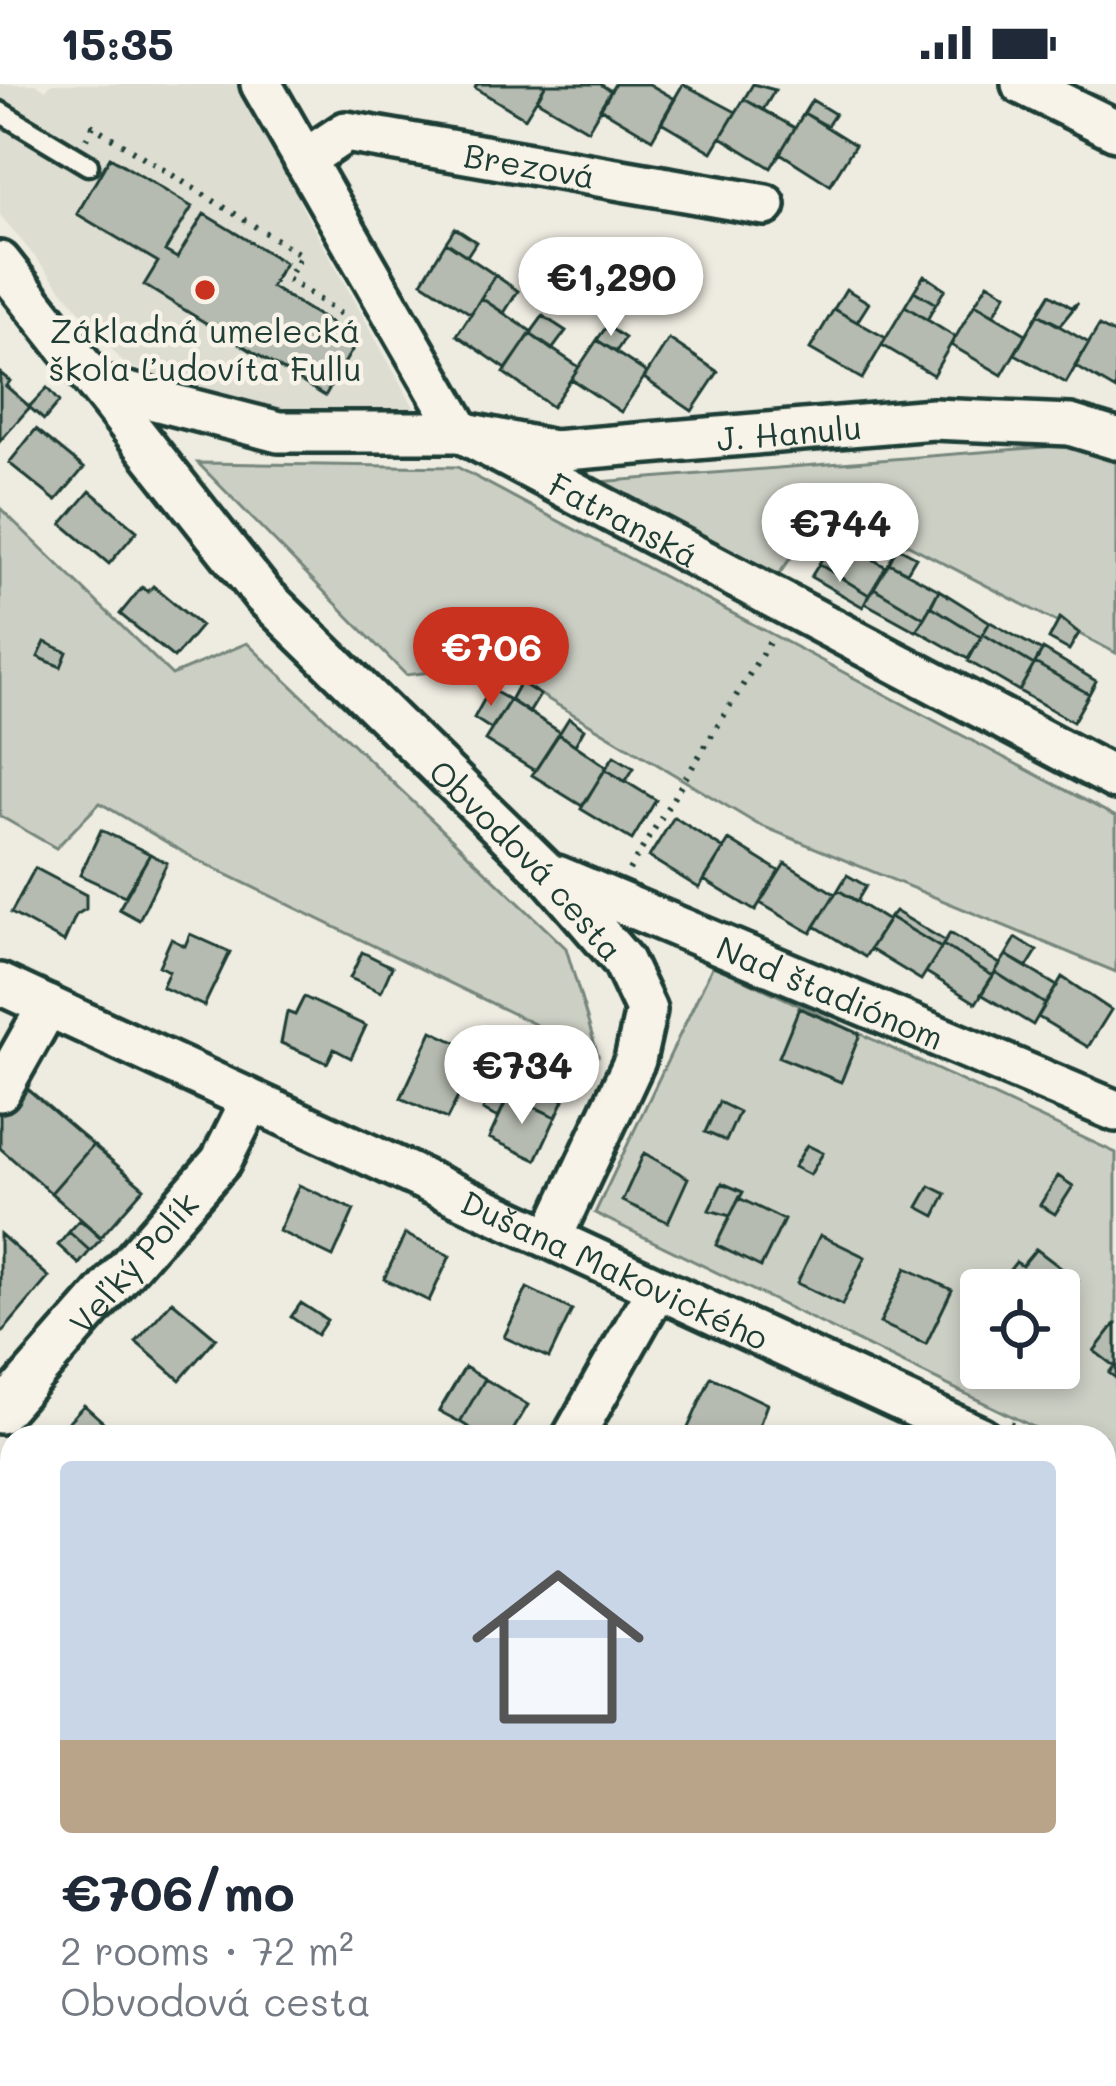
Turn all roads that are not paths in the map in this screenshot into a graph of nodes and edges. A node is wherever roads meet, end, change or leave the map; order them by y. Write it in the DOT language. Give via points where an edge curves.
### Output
graph roads {
  1 [pos="261,84"];
  2 [pos="1022,84"];
  3 [pos="0,112"];
  4 [pos="1116,130"];
  5 [pos="304,160"];
  6 [pos="82,161"];
  7 [pos="765,205"];
  8 [pos="0,262"];
  9 [pos="97,386"];
  10 [pos="461,432"];
  11 [pos="1116,439"];
  12 [pos="1116,779"];
  13 [pos="546,872"];
  14 [pos="0,984"];
  15 [pos="48,1006"];
  16 [pos="0,1091"];
  17 [pos="251,1101"];
  18 [pos="1116,1111"];
  19 [pos="552,1237"];
  20 [pos="657,1288"];
  21 [pos="0,1413"];
  22 [pos="580,1425"];
  23 [pos="954,1425"];
  1 -- 5 [label="street"];
  2 -- 4 [label="street"];
  3 -- 6 [label="lane"];
  5 -- 7 [label="street, Brezová" via="346,132"];
  5 -- 10 [label="street"];
  8 -- 9 [label="street, Obvodová cesta"];
  9 -- 10 [label="street, Fatranská" via="279,432"];
  9 -- 13 [label="street, Obvodová cesta" via="263,596"];
  10 -- 11 [label="street, J. Hanulu" via="554,451 933,419 1070,425"];
  10 -- 12 [label="street, Fatranská"];
  13 -- 18 [label="street, Nad štadiónom"];
  13 -- 19 [label="street, Obvodová cesta" via="623,961 646,1010 635,1060"];
  14 -- 15 [label="street, Dušana Makovického"];
  15 -- 16 [label="street"];
  15 -- 17 [label="street, Dušana Makovického"];
  17 -- 19 [label="street, Dušana Makovického"];
  17 -- 21 [label="street, Veľký Polík" via="221,1161"];
  19 -- 20 [label="street, Dušana Makovického"];
  20 -- 22 [label="street"];
  20 -- 23 [label="street, Dušana Makovického"];
}
